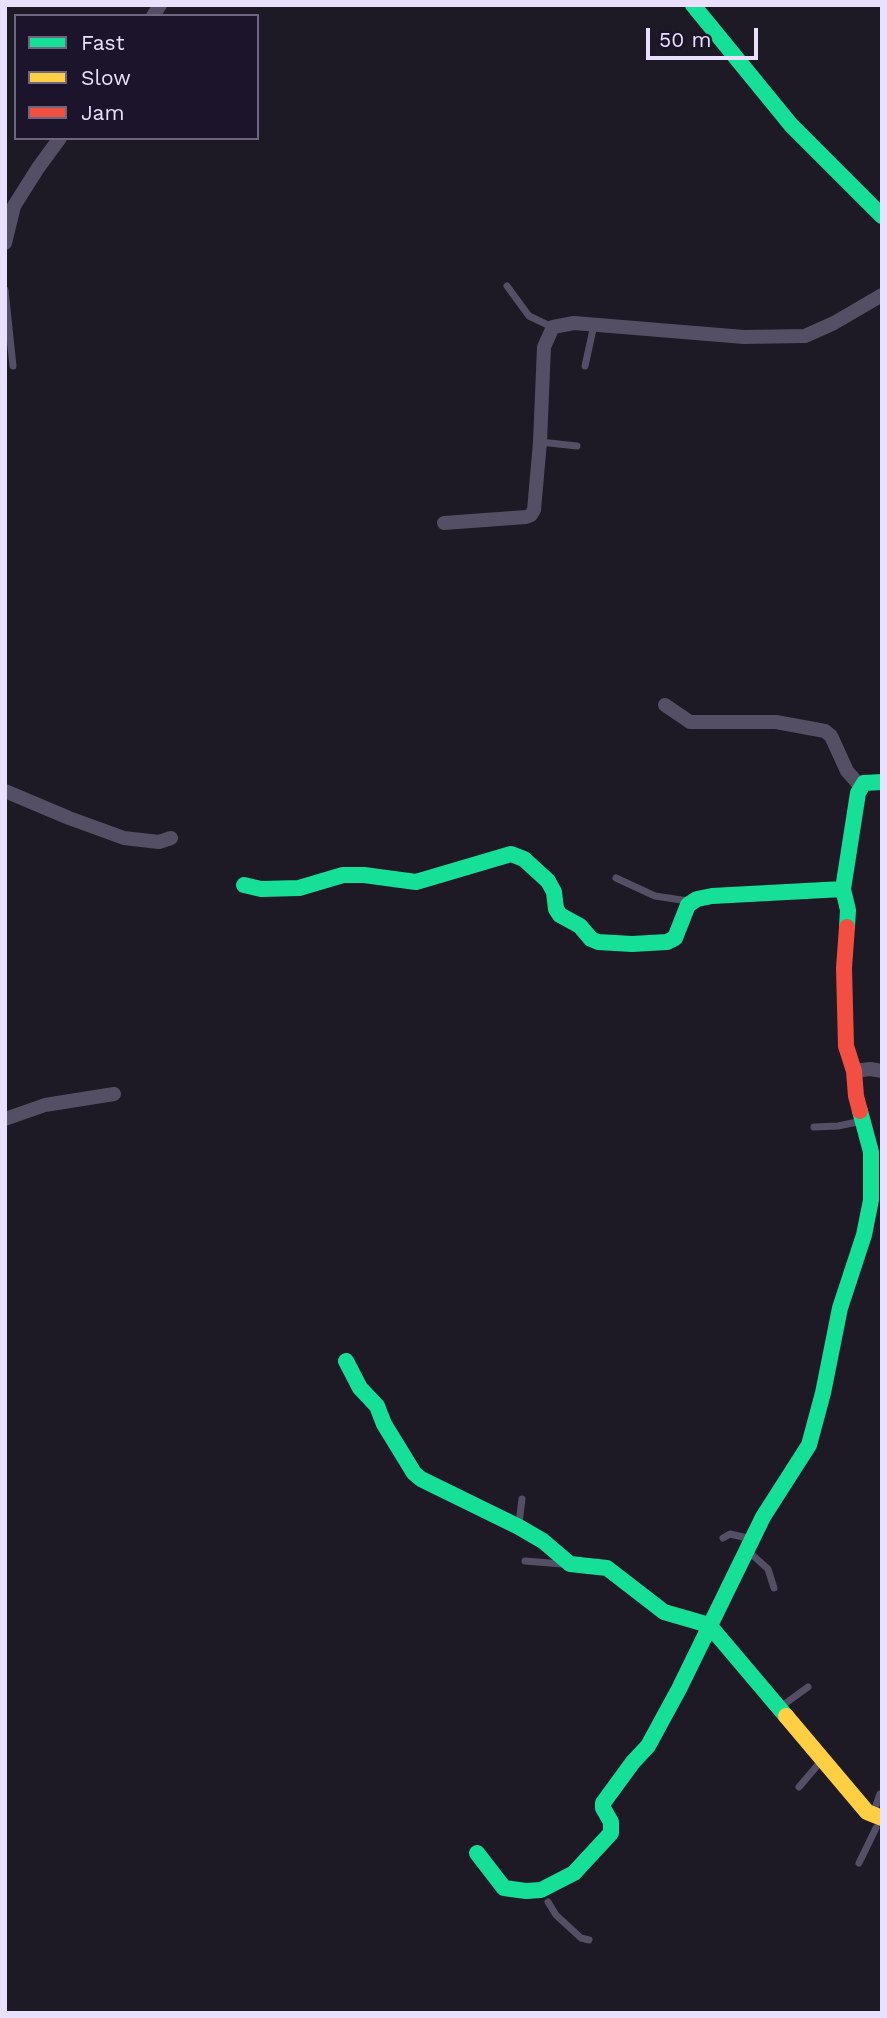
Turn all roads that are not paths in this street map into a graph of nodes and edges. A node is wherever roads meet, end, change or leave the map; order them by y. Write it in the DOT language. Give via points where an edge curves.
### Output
graph roads {
  1 [pos="693,5"];
  2 [pos="59,140"];
  3 [pos="882,216"];
  4 [pos="5,243"];
  5 [pos="507,286"];
  6 [pos="5,290"];
  7 [pos="882,296"];
  8 [pos="594,324"];
  9 [pos="553,327"];
  10 [pos="13,366"];
  11 [pos="585,366"];
  12 [pos="540,442"];
  13 [pos="577,446"];
  14 [pos="444,523"];
  15 [pos="665,705"];
  16 [pos="882,782"];
  17 [pos="861,787"];
  18 [pos="5,791"];
  19 [pos="171,838"];
  20 [pos="616,878"];
  21 [pos="244,885"];
  22 [pos="843,889"];
  23 [pos="692,902"];
  24 [pos="854,1071"];
  25 [pos="882,1071"];
  26 [pos="114,1094"];
  27 [pos="5,1119"];
  28 [pos="863,1121"];
  29 [pos="814,1127"];
  30 [pos="346,1361"];
  31 [pos="522,1499"];
  32 [pos="519,1527"];
  33 [pos="723,1538"];
  34 [pos="750,1545"];
  35 [pos="525,1561"];
  36 [pos="570,1563"];
  37 [pos="774,1588"];
  38 [pos="709,1625"];
  39 [pos="808,1687"];
  40 [pos="779,1708"];
  41 [pos="822,1759"];
  42 [pos="799,1787"];
  43 [pos="880,1794"];
  44 [pos="878,1821"];
  45 [pos="477,1853"];
  46 [pos="859,1863"];
  47 [pos="544,1896"];
  48 [pos="589,1940"];
  1 -- 3 [label="street" via="791,125"];
  2 -- 4 [label="street" via="14,206"];
  5 -- 9 [label="lane" via="529,316"];
  6 -- 10 [label="lane"];
  7 -- 8 [label="street" via="805,336 702,335"];
  8 -- 9 [label="street"];
  8 -- 11 [label="lane"];
  9 -- 12 [label="street" via="544,347"];
  12 -- 13 [label="lane"];
  12 -- 14 [label="street" via="531,515"];
  15 -- 17 [label="street" via="690,722 776,722 825,731"];
  16 -- 17 [label="street"];
  17 -- 22 [label="street"];
  18 -- 19 [label="street" via="124,838 159,842"];
  20 -- 23 [label="lane" via="654,896"];
  21 -- 23 [label="street" via="299,888 343,875 416,882 511,854 524,859 548,881 560,915 580,926 591,939 632,944 675,938"];
  22 -- 23 [label="street" via="712,896"];
  22 -- 24 [label="street" via="848,910 846,1046"];
  24 -- 25 [label="street"];
  24 -- 28 [label="street"];
  26 -- 27 [label="street" via="45,1105"];
  28 -- 29 [label="lane"];
  28 -- 34 [label="street" via="871,1152 871,1200 840,1308 823,1393 808,1445"];
  30 -- 32 [label="street" via="414,1473"];
  31 -- 32 [label="lane"];
  32 -- 36 [label="street"];
  33 -- 34 [label="lane" via="730,1535"];
  34 -- 37 [label="lane" via="768,1569"];
  34 -- 38 [label="street"];
  35 -- 36 [label="lane"];
  36 -- 38 [label="street" via="607,1568 664,1612"];
  38 -- 40 [label="street"];
  38 -- 47 [label="street" via="648,1746 603,1803 611,1833 574,1873"];
  39 -- 40 [label="lane"];
  40 -- 41 [label="street"];
  41 -- 42 [label="lane"];
  41 -- 44 [label="street"];
  43 -- 44 [label="lane"];
  44 -- 46 [label="lane"];
  45 -- 47 [label="street" via="504,1888"];
  47 -- 48 [label="lane" via="556,1915"];
}
